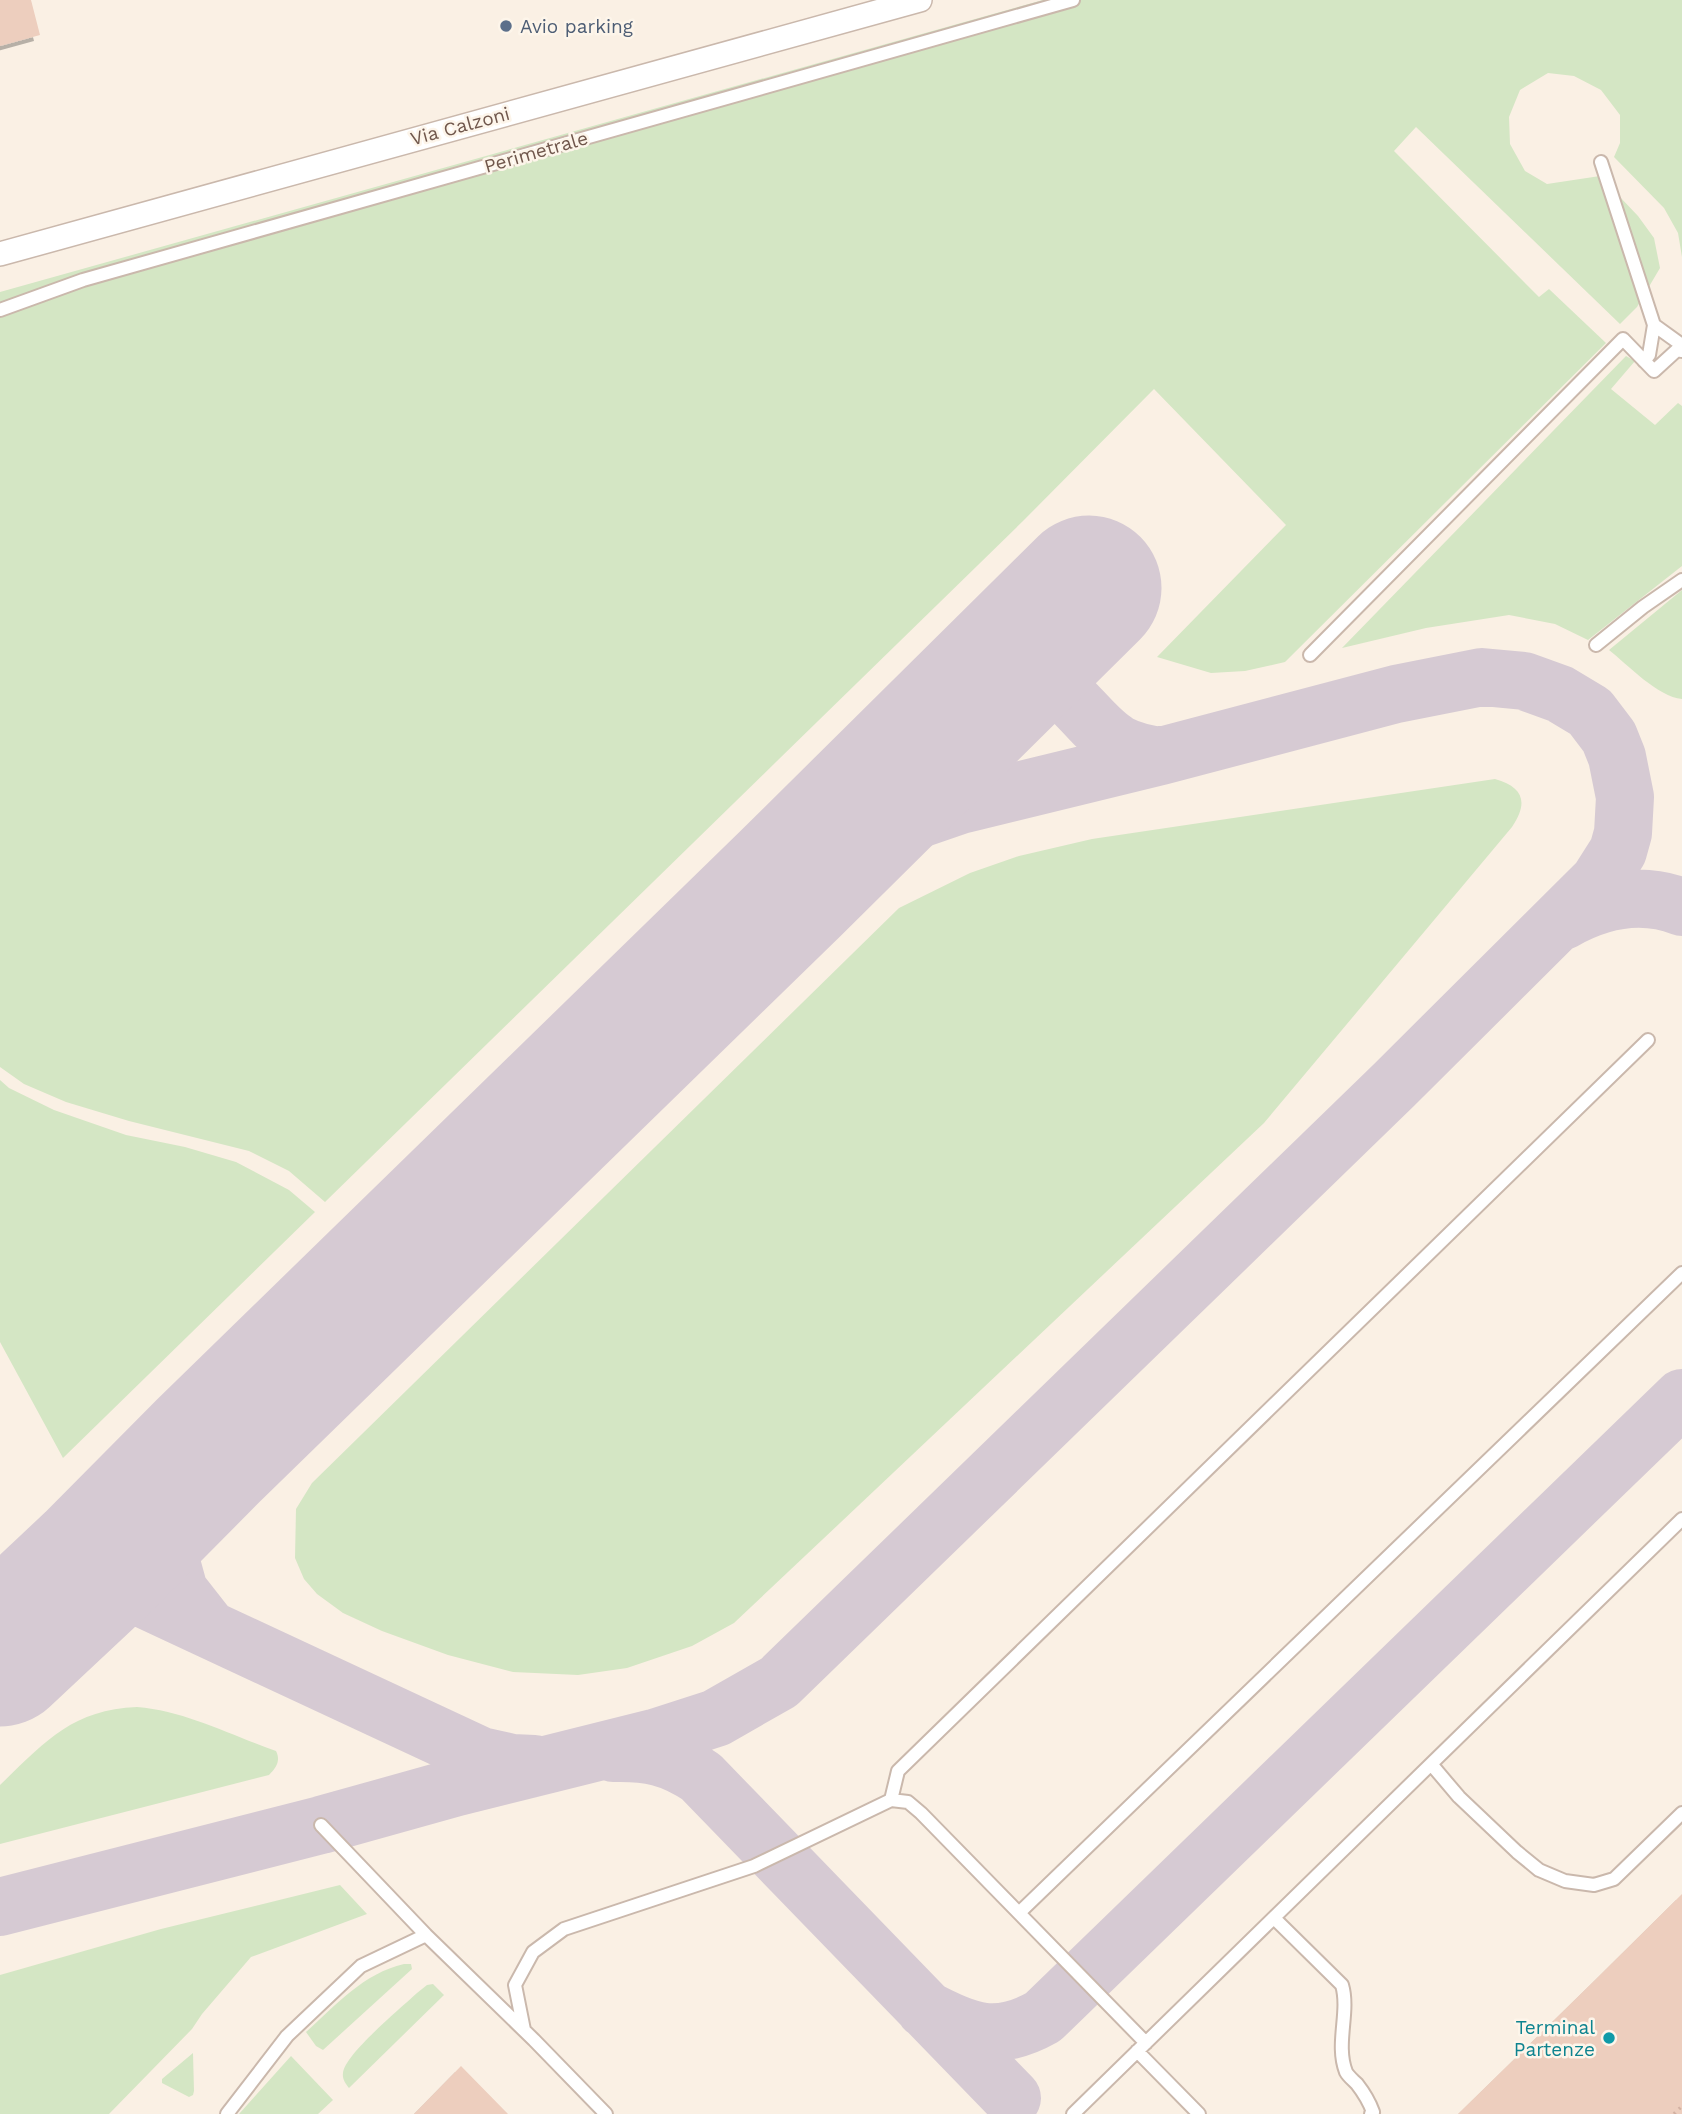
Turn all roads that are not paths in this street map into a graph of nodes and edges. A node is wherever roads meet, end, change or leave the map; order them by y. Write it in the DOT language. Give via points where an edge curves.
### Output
graph roads {
  1 [pos="920,0"];
  2 [pos="1073,0"];
  3 [pos="1601,162"];
  4 [pos="0,254"];
  5 [pos="0,310"];
  6 [pos="1654,325"];
  7 [pos="1682,348"];
  8 [pos="1644,361"];
  9 [pos="1682,580"];
  10 [pos="1596,645"];
  11 [pos="1310,655"];
  12 [pos="1648,1040"];
  13 [pos="1682,1273"];
  14 [pos="1682,1519"];
  15 [pos="1431,1765"];
  16 [pos="891,1800"];
  17 [pos="1682,1813"];
  18 [pos="321,1825"];
  19 [pos="1019,1913"];
  20 [pos="1274,1918"];
  21 [pos="426,1936"];
  22 [pos="524,2030"];
  23 [pos="1142,2047"];
  24 [pos="1372,2113"];
  25 [pos="228,2114"];
  26 [pos="606,2114"];
  27 [pos="1073,2114"];
  28 [pos="1199,2114"];
  1 -- 4 [label="street, Via Calzoni"];
  2 -- 5 [label="lane, Perimetrale" via="96,276"];
  3 -- 6 [label="lane"];
  6 -- 7 [label="lane"];
  6 -- 8 [label="lane"];
  7 -- 8 [label="lane" via="1654,371"];
  8 -- 11 [label="lane" via="1623,339"];
  9 -- 10 [label="lane"];
  12 -- 16 [label="lane" via="898,1770"];
  13 -- 19 [label="lane"];
  14 -- 15 [label="lane"];
  15 -- 17 [label="lane" via="1517,1852 1539,1870 1565,1881 1594,1885 1614,1879"];
  15 -- 20 [label="lane"];
  16 -- 19 [label="lane" via="908,1802"];
  16 -- 22 [label="lane" via="754,1866 564,1929 533,1952 515,1985"];
  18 -- 21 [label="lane"];
  19 -- 23 [label="lane"];
  20 -- 23 [label="lane"];
  20 -- 24 [label="lane" via="1342,1985 1346,1999 1342,2052 1347,2073 1369,2100"];
  21 -- 22 [label="lane"];
  21 -- 25 [label="lane" via="361,1966 287,2036"];
  22 -- 26 [label="lane"];
  23 -- 27 [label="lane"];
  23 -- 28 [label="lane"];
}
